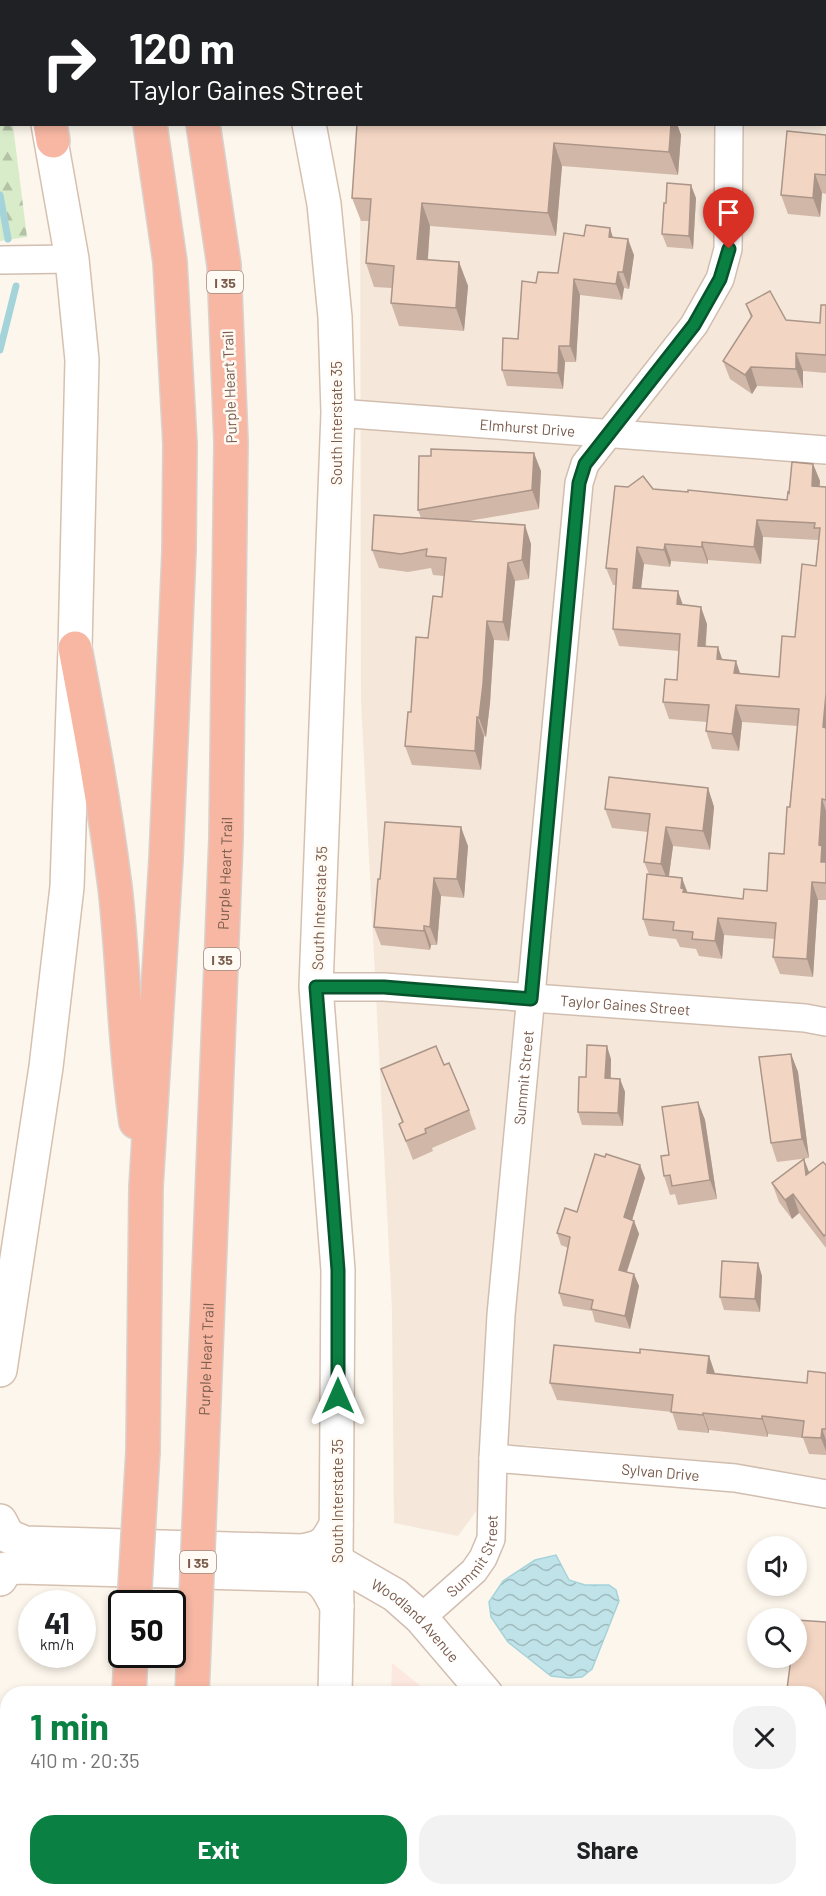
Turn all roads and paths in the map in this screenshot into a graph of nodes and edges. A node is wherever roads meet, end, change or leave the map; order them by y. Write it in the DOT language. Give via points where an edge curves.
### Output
graph roads {
  1 [pos="150,126"];
  2 [pos="203,126"];
  3 [pos="309,126"];
  4 [pos="729,126"];
  5 [pos="50,130"];
  6 [pos="72,259"];
  7 [pos="0,260"];
  8 [pos="338,413"];
  9 [pos="609,433"];
  10 [pos="826,450"];
  11 [pos="75,648"];
  12 [pos="316,987"];
  13 [pos="531,999"];
  14 [pos="826,1023"];
  15 [pos="146,1187"];
  16 [pos="0,1370"];
  17 [pos="493,1458"];
  18 [pos="826,1494"];
  19 [pos="0,1521"];
  20 [pos="336,1525"];
  21 [pos="336,1561"];
  22 [pos="0,1579"];
  23 [pos="135,1590"];
  24 [pos="337,1606"];
  25 [pos="421,1618"];
  26 [pos="130,1668"];
  27 [pos="129,1686"];
  28 [pos="192,1686"];
  29 [pos="335,1686"];
  30 [pos="479,1686"];
  1 -- 15 [label="highway" via="170,262 180,444 166,847"];
  2 -- 28 [label="highway, Purple Heart Trail / I 35, bridge" via="224,265 231,442 226,838"];
  3 -- 8 [label="main road, South Interstate 35" via="324,204 335,317"];
  4 -- 9 [label="street, Summit Street" via="729,249 720,279 694,325"];
  5 -- 6 [label="main road"];
  6 -- 7 [label="street"];
  6 -- 11 [label="main road" via="82,360"];
  8 -- 9 [label="street, Elmhurst Drive"];
  8 -- 12 [label="main road, South Interstate 35"];
  9 -- 10 [label="street, Elmhurst Drive"];
  9 -- 13 [label="street, Summit Street" via="585,464 579,483"];
  11 -- 15 [label="highway" via="114,885 130,1081"];
  11 -- 16 [label="main road" via="67,887 46,1067"];
  12 -- 13 [label="street, Taylor Gaines Street" via="384,987"];
  12 -- 20 [label="main road, South Interstate 35" via="338,1270"];
  13 -- 14 [label="street, Taylor Gaines Street" via="805,1018"];
  13 -- 17 [label="street, Summit Street" via="501,1315"];
  15 -- 23 [label="highway, bridge" via="143,1451"];
  17 -- 18 [label="street, Sylvan Drive" via="735,1478"];
  17 -- 25 [label="street, Summit Street" via="491,1539 483,1558 464,1581"];
  19 -- 20 [label="main road" via="8,1536 25,1542 302,1551 319,1548"];
  20 -- 21 [label="main road, South Interstate 35"];
  21 -- 24 [label="main road, South Interstate 35"];
  21 -- 25 [label="main road, Woodland Avenue" via="395,1595"];
  22 -- 24 [label="main road" via="6,1569 18,1567 310,1575 320,1579"];
  24 -- 29 [label="main road, South Interstate 35"];
  25 -- 30 [label="main road, Woodland Avenue"];
  26 -- 27 [label="highway"];
}
